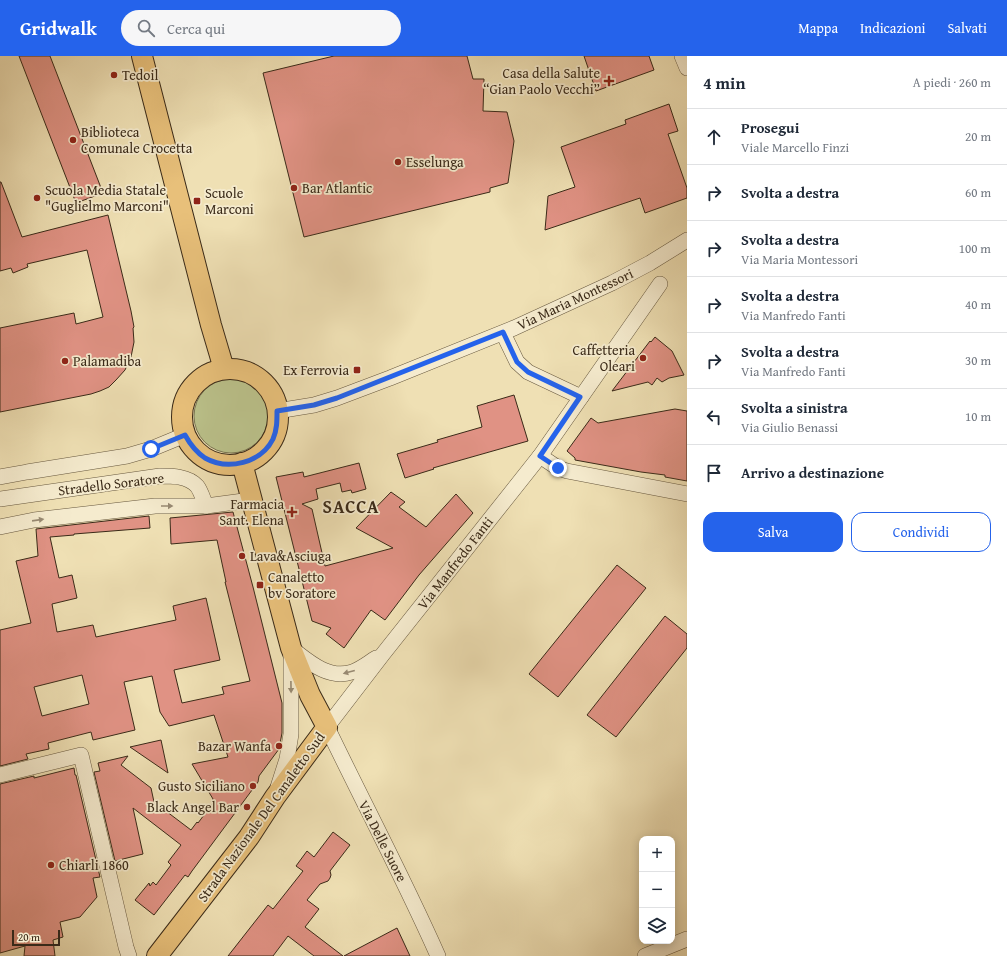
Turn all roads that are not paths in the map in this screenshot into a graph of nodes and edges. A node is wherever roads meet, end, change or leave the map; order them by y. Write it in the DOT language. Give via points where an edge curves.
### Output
graph roads {
  1 [pos="142,56"];
  2 [pos="682,56"];
  3 [pos="687,68"];
  4 [pos="687,240"];
  5 [pos="660,284"];
  6 [pos="503,332"];
  7 [pos="224,369"];
  8 [pos="580,397"];
  9 [pos="277,411"];
  10 [pos="185,435"];
  11 [pos="540,456"];
  12 [pos="242,463"];
  13 [pos="0,477"];
  14 [pos="687,494"];
  15 [pos="0,499"];
  16 [pos="252,500"];
  17 [pos="206,506"];
  18 [pos="0,527"];
  19 [pos="291,648"];
  20 [pos="383,654"];
  21 [pos="327,727"];
  22 [pos="0,775"];
  23 [pos="274,797"];
  24 [pos="687,939"];
  25 [pos="129,956"];
  26 [pos="157,956"];
  27 [pos="438,956"];
  28 [pos="645,956"];
  1 -- 7 [label="main road"];
  2 -- 3 [label="street"];
  4 -- 6 [label="street, Via Maria Montessori" via="612,283"];
  5 -- 8 [label="street, Via Manfredo Fanti"];
  6 -- 8 [label="street" via="517,362 528,372"];
  6 -- 9 [label="street, Via Maria Montessori" via="337,398"];
  7 -- 9 [label="main road" via="246,372 265,384"];
  7 -- 10 [label="main road" via="202,378 187,396 182,419"];
  8 -- 11 [label="street, Via Manfredo Fanti"];
  9 -- 12 [label="main road" via="278,421 272,440 260,455"];
  10 -- 12 [label="main road" via="196,451 213,462"];
  10 -- 13 [label="street" via="127,456"];
  11 -- 14 [label="street" via="567,471"];
  11 -- 20 [label="street, Via Manfredo Fanti"];
  12 -- 16 [label="main road, Strada Nazionale Del Canaletto Sud"];
  15 -- 17 [label="street, Stradello Soratore" via="174,476 190,480 196,485"];
  16 -- 17 [label="street, Stradello Soratore"];
  16 -- 19 [label="main road, Strada Nazionale Del Canaletto Sud"];
  18 -- 17 [label="street, Stradello Soratore, one-way" via="34,520 155,506"];
  20 -- 19 [label="street, one-way" via="360,668 340,674 319,668"];
  19 -- 21 [label="main road, Strada Nazionale Del Canaletto Sud" via="310,695"];
  19 -- 23 [label="street, one-way" via="291,734 287,759"];
  20 -- 21 [label="street, Via Manfredo Fanti"];
  21 -- 23 [label="main road, Strada Nazionale Del Canaletto Sud"];
  21 -- 27 [label="street, Via Delle Suore" via="417,908"];
  22 -- 25 [label="street" via="81,755"];
  23 -- 26 [label="main road, Strada Nazionale Del Canaletto Sud" via="249,837"];
  24 -- 28 [label="street"];
}
